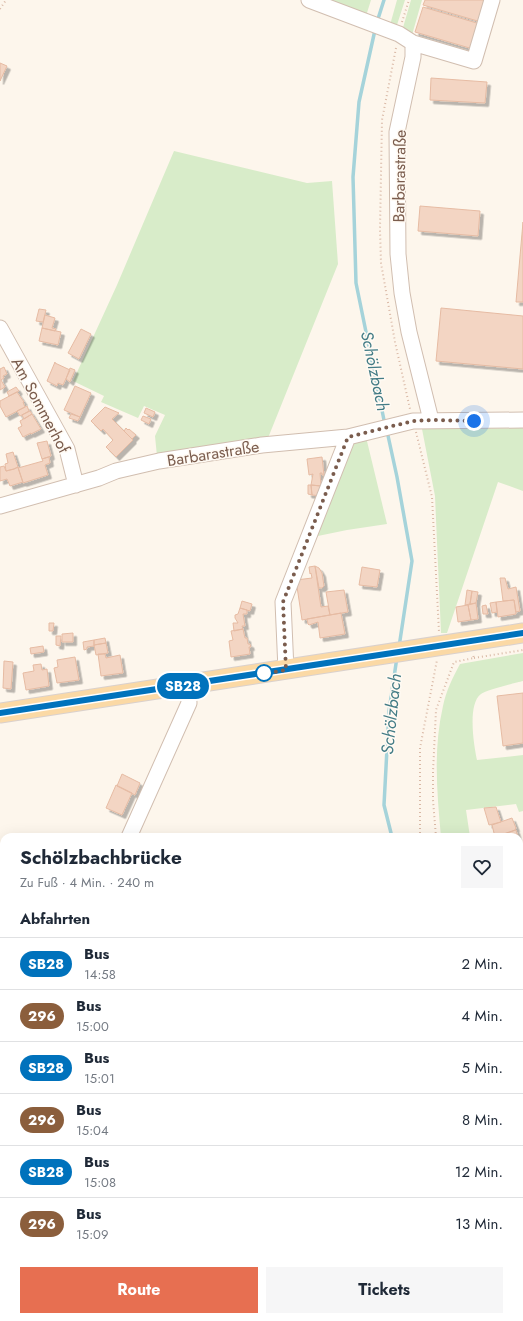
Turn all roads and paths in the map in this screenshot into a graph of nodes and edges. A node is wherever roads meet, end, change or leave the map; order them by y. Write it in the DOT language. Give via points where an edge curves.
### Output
graph roads {
  1 [pos="6,0"];
  2 [pos="309,0"];
  3 [pos="492,0"];
  4 [pos="0,9"];
  5 [pos="413,43"];
  6 [pos="0,328"];
  7 [pos="431,420"];
  8 [pos="523,420"];
  9 [pos="408,422"];
  10 [pos="348,437"];
  11 [pos="76,484"];
  12 [pos="0,506"];
  13 [pos="523,633"];
  14 [pos="436,643"];
  15 [pos="472,650"];
  16 [pos="523,650"];
  17 [pos="286,670"];
  18 [pos="188,685"];
  19 [pos="0,713"];
  20 [pos="131,833"];
  21 [pos="420,833"];
  22 [pos="436,833"];
  1 -- 4 [label="path"];
  2 -- 5 [label="street" via="399,34"];
  3 -- 5 [label="street" via="474,60"];
  5 -- 7 [label="street, Barbarastraße" via="413,57 397,132 398,254 408,332"];
  6 -- 11 [label="street, Am Sommerhof" via="67,449"];
  7 -- 8 [label="street, Barbarastraße"];
  7 -- 9 [label="street, Barbarastraße"];
  9 -- 10 [label="street, Barbarastraße"];
  9 -- 14 [label="path" via="432,497"];
  10 -- 11 [label="street, Barbarastraße" via="262,446 159,462 116,471"];
  10 -- 17 [label="street" via="283,602"];
  11 -- 12 [label="street, Barbarastraße"];
  13 -- 15 [label="main road"];
  14 -- 15 [label="main road"];
  14 -- 17 [label="main road"];
  14 -- 21 [label="path" via="420,748"];
  15 -- 16 [label="path"];
  15 -- 22 [label="path" via="454,662 436,710 433,772"];
  17 -- 18 [label="main road"];
  18 -- 19 [label="main road"];
  18 -- 20 [label="street" via="189,703"];
}
